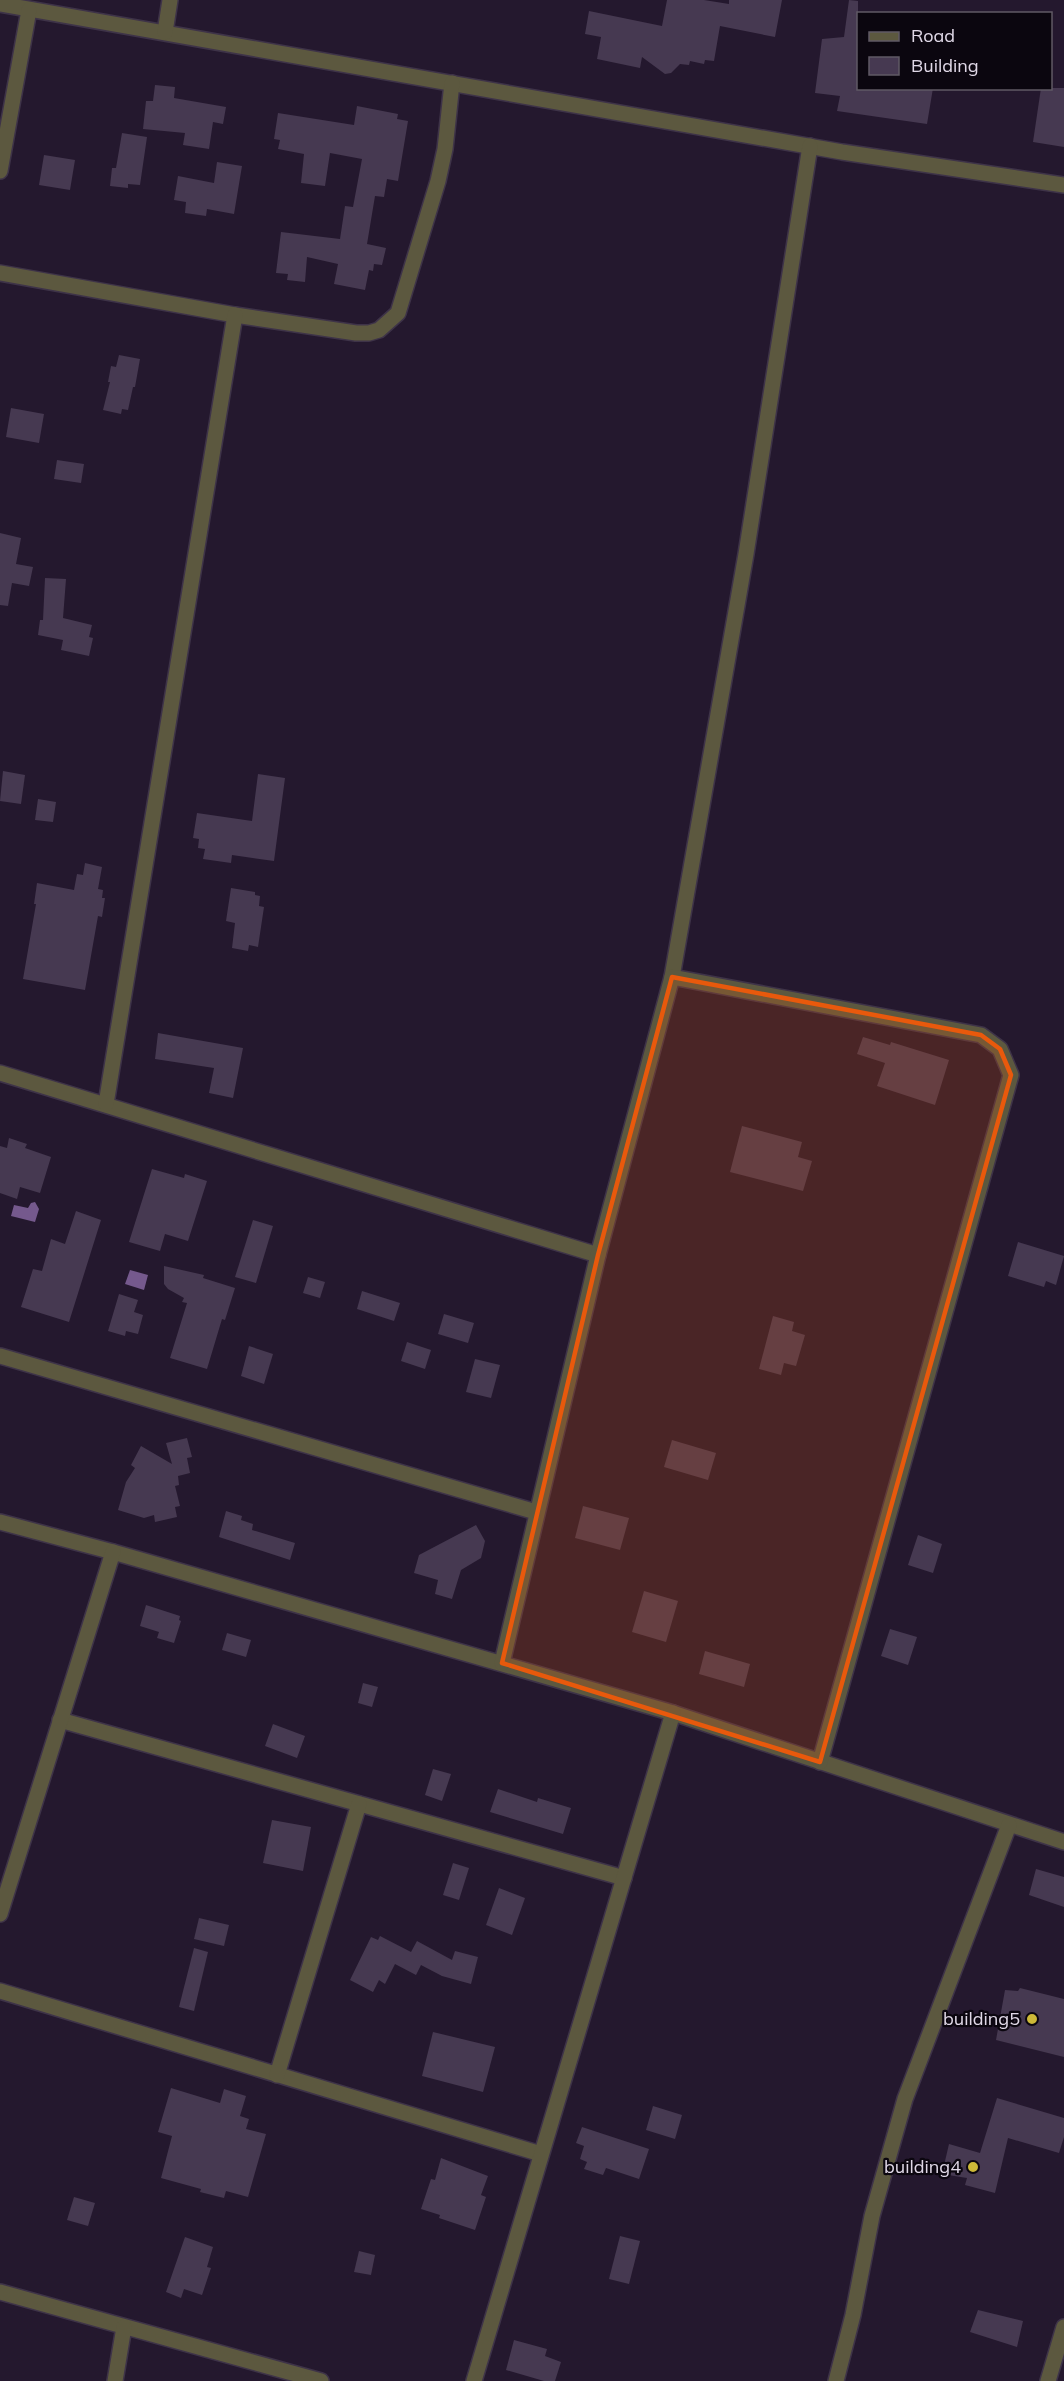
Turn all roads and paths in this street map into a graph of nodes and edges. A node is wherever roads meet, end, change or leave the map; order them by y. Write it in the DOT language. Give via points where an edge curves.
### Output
graph roads {
  1 [pos="170,0"];
  2 [pos="0,4"];
  3 [pos="29,10"];
  4 [pos="165,32"];
  5 [pos="452,83"];
  6 [pos="810,146"];
  7 [pos="0,171"];
  8 [pos="1064,185"];
  9 [pos="0,273"];
  10 [pos="235,315"];
  11 [pos="672,977"];
  12 [pos="0,1073"];
  13 [pos="106,1104"];
  14 [pos="598,1255"];
  15 [pos="0,1356"];
  16 [pos="536,1512"];
  17 [pos="0,1522"];
  18 [pos="113,1552"];
  19 [pos="502,1663"];
  20 [pos="673,1713"];
  21 [pos="60,1720"];
  22 [pos="820,1762"];
  23 [pos="359,1804"];
  24 [pos="1009,1825"];
  25 [pos="1064,1842"];
  26 [pos="624,1878"];
  27 [pos="0,1914"];
  28 [pos="0,1991"];
  29 [pos="277,2075"];
  30 [pos="541,2154"];
  31 [pos="0,2292"];
  32 [pos="124,2326"];
  33 [pos="1064,2326"];
  34 [pos="115,2381"];
  35 [pos="321,2381"];
  36 [pos="474,2381"];
  37 [pos="836,2381"];
  38 [pos="1048,2381"];
  1 -- 4 [label="street"];
  2 -- 3 [label="street"];
  3 -- 4 [label="street"];
  3 -- 7 [label="street"];
  4 -- 5 [label="street"];
  5 -- 6 [label="street"];
  5 -- 10 [label="street" via="438,181 398,313 379,330 369,333"];
  6 -- 8 [label="street"];
  6 -- 11 [label="street" via="746,554"];
  9 -- 10 [label="street"];
  10 -- 13 [label="street"];
  11 -- 14 [label="street"];
  11 -- 22 [label="street" via="981,1035 1000,1049 1011,1075"];
  12 -- 13 [label="street"];
  13 -- 14 [label="street"];
  14 -- 16 [label="street"];
  15 -- 16 [label="street"];
  16 -- 19 [label="street"];
  17 -- 18 [label="street"];
  18 -- 19 [label="street"];
  18 -- 21 [label="street"];
  19 -- 20 [label="street"];
  20 -- 22 [label="street"];
  20 -- 26 [label="street"];
  21 -- 23 [label="street"];
  21 -- 27 [label="street"];
  22 -- 24 [label="street"];
  23 -- 26 [label="street"];
  23 -- 29 [label="street"];
  24 -- 25 [label="street"];
  24 -- 37 [label="street" via="905,2099 872,2216"];
  26 -- 30 [label="street"];
  28 -- 29 [label="street"];
  29 -- 30 [label="street"];
  30 -- 36 [label="street"];
  31 -- 32 [label="street"];
  32 -- 34 [label="street"];
  32 -- 35 [label="street"];
  33 -- 38 [label="street"];
}
